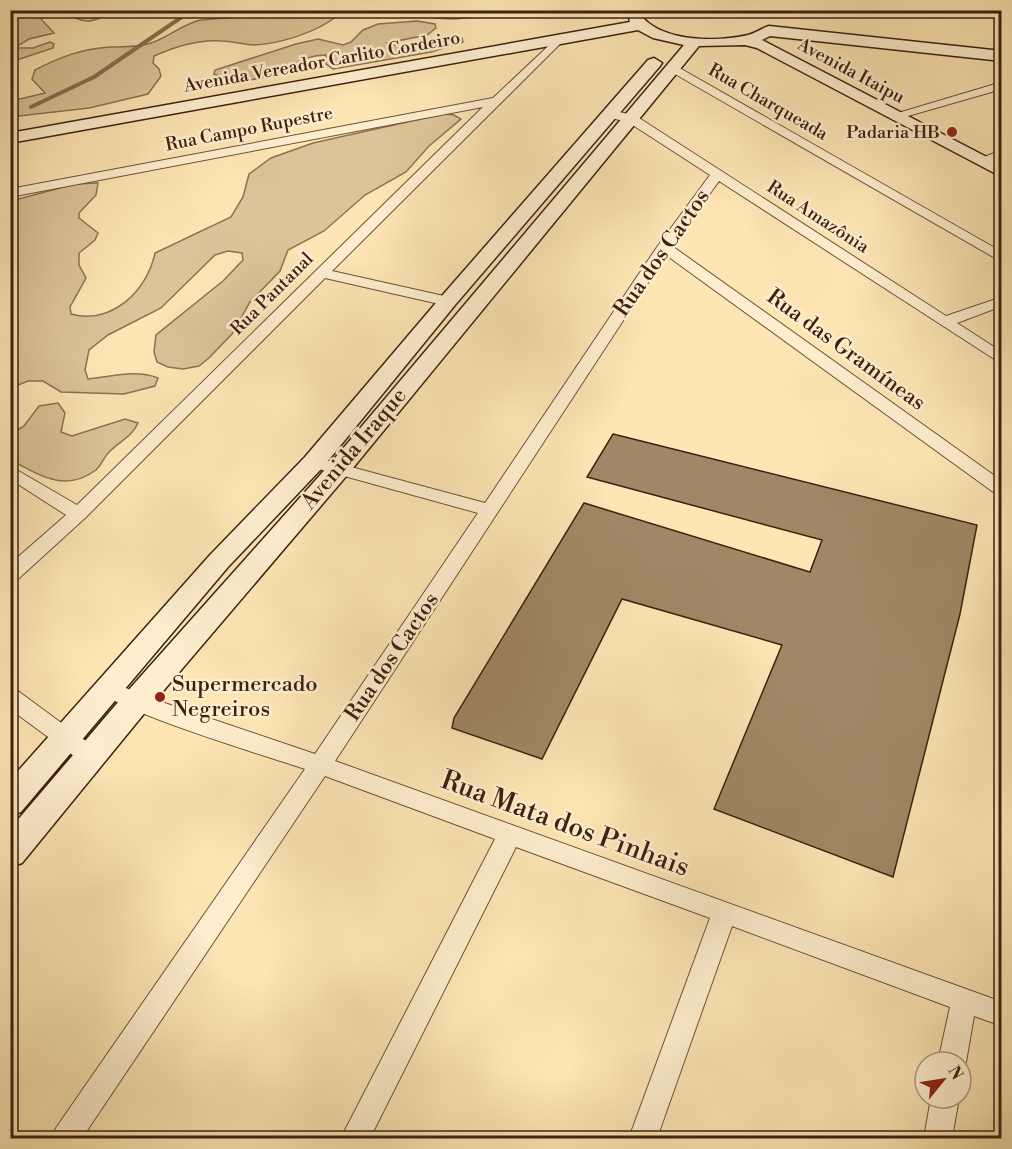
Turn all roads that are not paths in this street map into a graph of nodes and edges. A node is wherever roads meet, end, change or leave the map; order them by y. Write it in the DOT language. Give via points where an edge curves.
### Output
graph roads {
  1 [pos="637,18"];
  2 [pos="771,26"];
  3 [pos="560,38"];
  4 [pos="746,40"];
  5 [pos="684,41"];
  6 [pos="1002,46"];
  7 [pos="1002,56"];
  8 [pos="672,68"];
  9 [pos="1002,85"];
  10 [pos="495,101"];
  11 [pos="900,114"];
  12 [pos="622,117"];
  13 [pos="10,138"];
  14 [pos="994,159"];
  15 [pos="1002,172"];
  16 [pos="718,174"];
  17 [pos="10,193"];
  18 [pos="664,247"];
  19 [pos="1002,258"];
  20 [pos="321,273"];
  21 [pos="448,301"];
  22 [pos="1002,301"];
  23 [pos="944,322"];
  24 [pos="1002,359"];
  25 [pos="314,462"];
  26 [pos="339,469"];
  27 [pos="10,471"];
  28 [pos="1002,490"];
  29 [pos="490,510"];
  30 [pos="78,514"];
  31 [pos="10,575"];
  32 [pos="122,695"];
  33 [pos="10,697"];
  34 [pos="79,747"];
  35 [pos="320,765"];
  36 [pos="10,803"];
  37 [pos="509,836"];
  38 [pos="10,852"];
  39 [pos="724,914"];
  40 [pos="964,1001"];
  41 [pos="1002,1014"];
  42 [pos="954,1050"];
  43 [pos="943,1110"];
  44 [pos="66,1138"];
  45 [pos="355,1138"];
  46 [pos="643,1138"];
  47 [pos="938,1138"];
  1 -- 3 [label="street, Avenida Vereador Carlito Cordeiro"];
  1 -- 5 [label="street"];
  2 -- 4 [label="street"];
  2 -- 6 [label="street"];
  2 -- 7 [label="street"];
  2 -- 11 [label="street, Avenida Itaipu" via="768,41"];
  3 -- 10 [label="street, Rua Pantanal"];
  3 -- 13 [label="street, Avenida Vereador Carlito Cordeiro"];
  4 -- 5 [label="street"];
  4 -- 11 [label="street, Avenida Itaipu"];
  5 -- 8 [label="street, Avenida Iraque"];
  5 -- 12 [label="street, Avenida Iraque"];
  8 -- 12 [label="street, Avenida Iraque"];
  8 -- 19 [label="street, Rua Charqueada"];
  9 -- 11 [label="street"];
  10 -- 17 [label="street, Rua Campo Rupestre"];
  10 -- 20 [label="street, Rua Pantanal"];
  11 -- 14 [label="street, Avenida Itaipu"];
  12 -- 16 [label="street, Rua Amazônia"];
  12 -- 21 [label="street, Avenida Iraque"];
  12 -- 26 [label="street, Avenida Iraque"];
  14 -- 15 [label="street, Avenida Itaipu"];
  16 -- 18 [label="street, Rua dos Cactos"];
  16 -- 23 [label="street, Rua Amazônia"];
  18 -- 28 [label="street, Rua das Gramíneas"];
  18 -- 29 [label="street, Rua dos Cactos"];
  20 -- 21 [label="street"];
  20 -- 30 [label="street, Rua Pantanal"];
  21 -- 25 [label="street, Avenida Iraque"];
  22 -- 23 [label="street"];
  23 -- 24 [label="street, Rua Amazônia"];
  25 -- 26 [label="street"];
  25 -- 32 [label="street, Avenida Iraque" via="219,561"];
  26 -- 29 [label="street"];
  26 -- 32 [label="street, Avenida Iraque"];
  27 -- 30 [label="street"];
  29 -- 35 [label="street, Rua dos Cactos"];
  30 -- 31 [label="street, Rua Pantanal"];
  32 -- 34 [label="street, Avenida Iraque"];
  32 -- 35 [label="street, Rua Mata dos Pinhais"];
  33 -- 34 [label="street"];
  34 -- 36 [label="street, Avenida Iraque"];
  34 -- 38 [label="street, Avenida Iraque"];
  35 -- 37 [label="street, Rua Mata dos Pinhais"];
  35 -- 44 [label="street, Rua dos Cactos"];
  37 -- 39 [label="street, Rua Mata dos Pinhais"];
  37 -- 45 [label="street"];
  39 -- 40 [label="street, Rua Mata dos Pinhais"];
  39 -- 46 [label="street"];
  40 -- 41 [label="street, Rua Mata dos Pinhais"];
  40 -- 42 [label="street"];
  43 -- 47 [label="street"];
}
